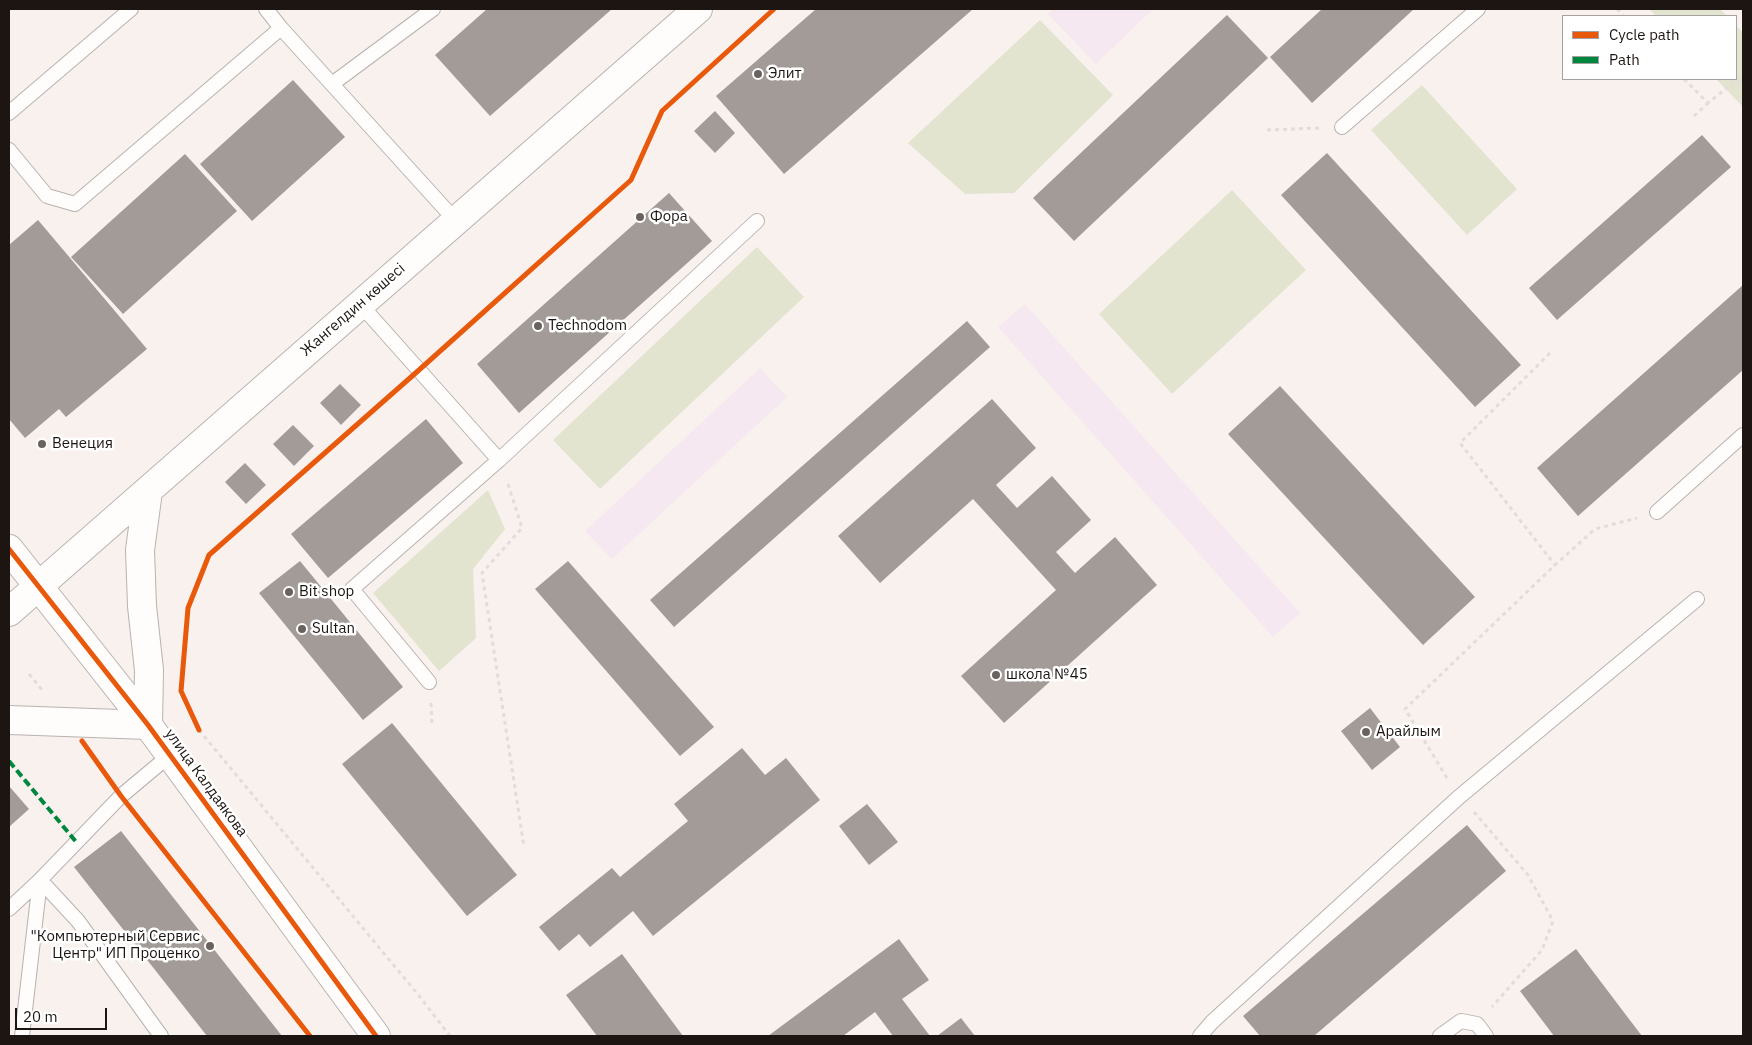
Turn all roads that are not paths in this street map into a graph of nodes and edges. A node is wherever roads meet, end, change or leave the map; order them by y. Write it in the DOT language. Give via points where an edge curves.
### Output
graph roads {
  1 [pos="131,9"];
  2 [pos="266,9"];
  3 [pos="433,9"];
  4 [pos="698,9"];
  5 [pos="1478,9"];
  6 [pos="281,28"];
  7 [pos="332,84"];
  8 [pos="9,112"];
  9 [pos="1342,127"];
  10 [pos="9,150"];
  11 [pos="456,221"];
  12 [pos="758,222"];
  13 [pos="360,304"];
  14 [pos="1743,435"];
  15 [pos="499,460"];
  16 [pos="148,492"];
  17 [pos="1657,512"];
  18 [pos="9,550"];
  19 [pos="39,586"];
  20 [pos="1697,599"];
  21 [pos="9,612"];
  22 [pos="429,682"];
  23 [pos="9,720"];
  24 [pos="148,725"];
  25 [pos="170,755"];
  26 [pos="40,880"];
  27 [pos="9,909"];
  28 [pos="22,1036"];
  29 [pos="161,1036"];
  30 [pos="376,1036"];
  31 [pos="1200,1036"];
  32 [pos="1440,1036"];
  33 [pos="1486,1036"];
  1 -- 8 [label="lane"];
  2 -- 6 [label="lane"];
  3 -- 7 [label="lane"];
  4 -- 11 [label="main road, Жангелдин көшесі"];
  5 -- 9 [label="lane"];
  6 -- 7 [label="lane"];
  6 -- 10 [label="lane" via="75,204 47,196"];
  7 -- 11 [label="lane"];
  11 -- 13 [label="main road, Жангелдин көшесі"];
  12 -- 15 [label="lane"];
  13 -- 15 [label="lane"];
  13 -- 16 [label="main road, Жангелдин көшесі"];
  14 -- 17 [label="lane"];
  15 -- 22 [label="lane" via="352,589"];
  16 -- 19 [label="main road, Жангелдин көшесі"];
  16 -- 24 [label="main road" via="140,550 149,670"];
  18 -- 19 [label="main road, улица Калдаякова"];
  19 -- 21 [label="main road, Жангелдин көшесі"];
  19 -- 24 [label="main road, улица Калдаякова"];
  20 -- 31 [label="lane" via="1459,798"];
  23 -- 24 [label="main road"];
  24 -- 25 [label="main road, улица Калдаякова"];
  25 -- 26 [label="lane" via="121,796"];
  25 -- 30 [label="main road, улица Калдаякова"];
  26 -- 27 [label="lane"];
  26 -- 28 [label="lane"];
  26 -- 29 [label="lane" via="78,921"];
  32 -- 33 [label="lane" via="1461,1021 1477,1024"];
}
